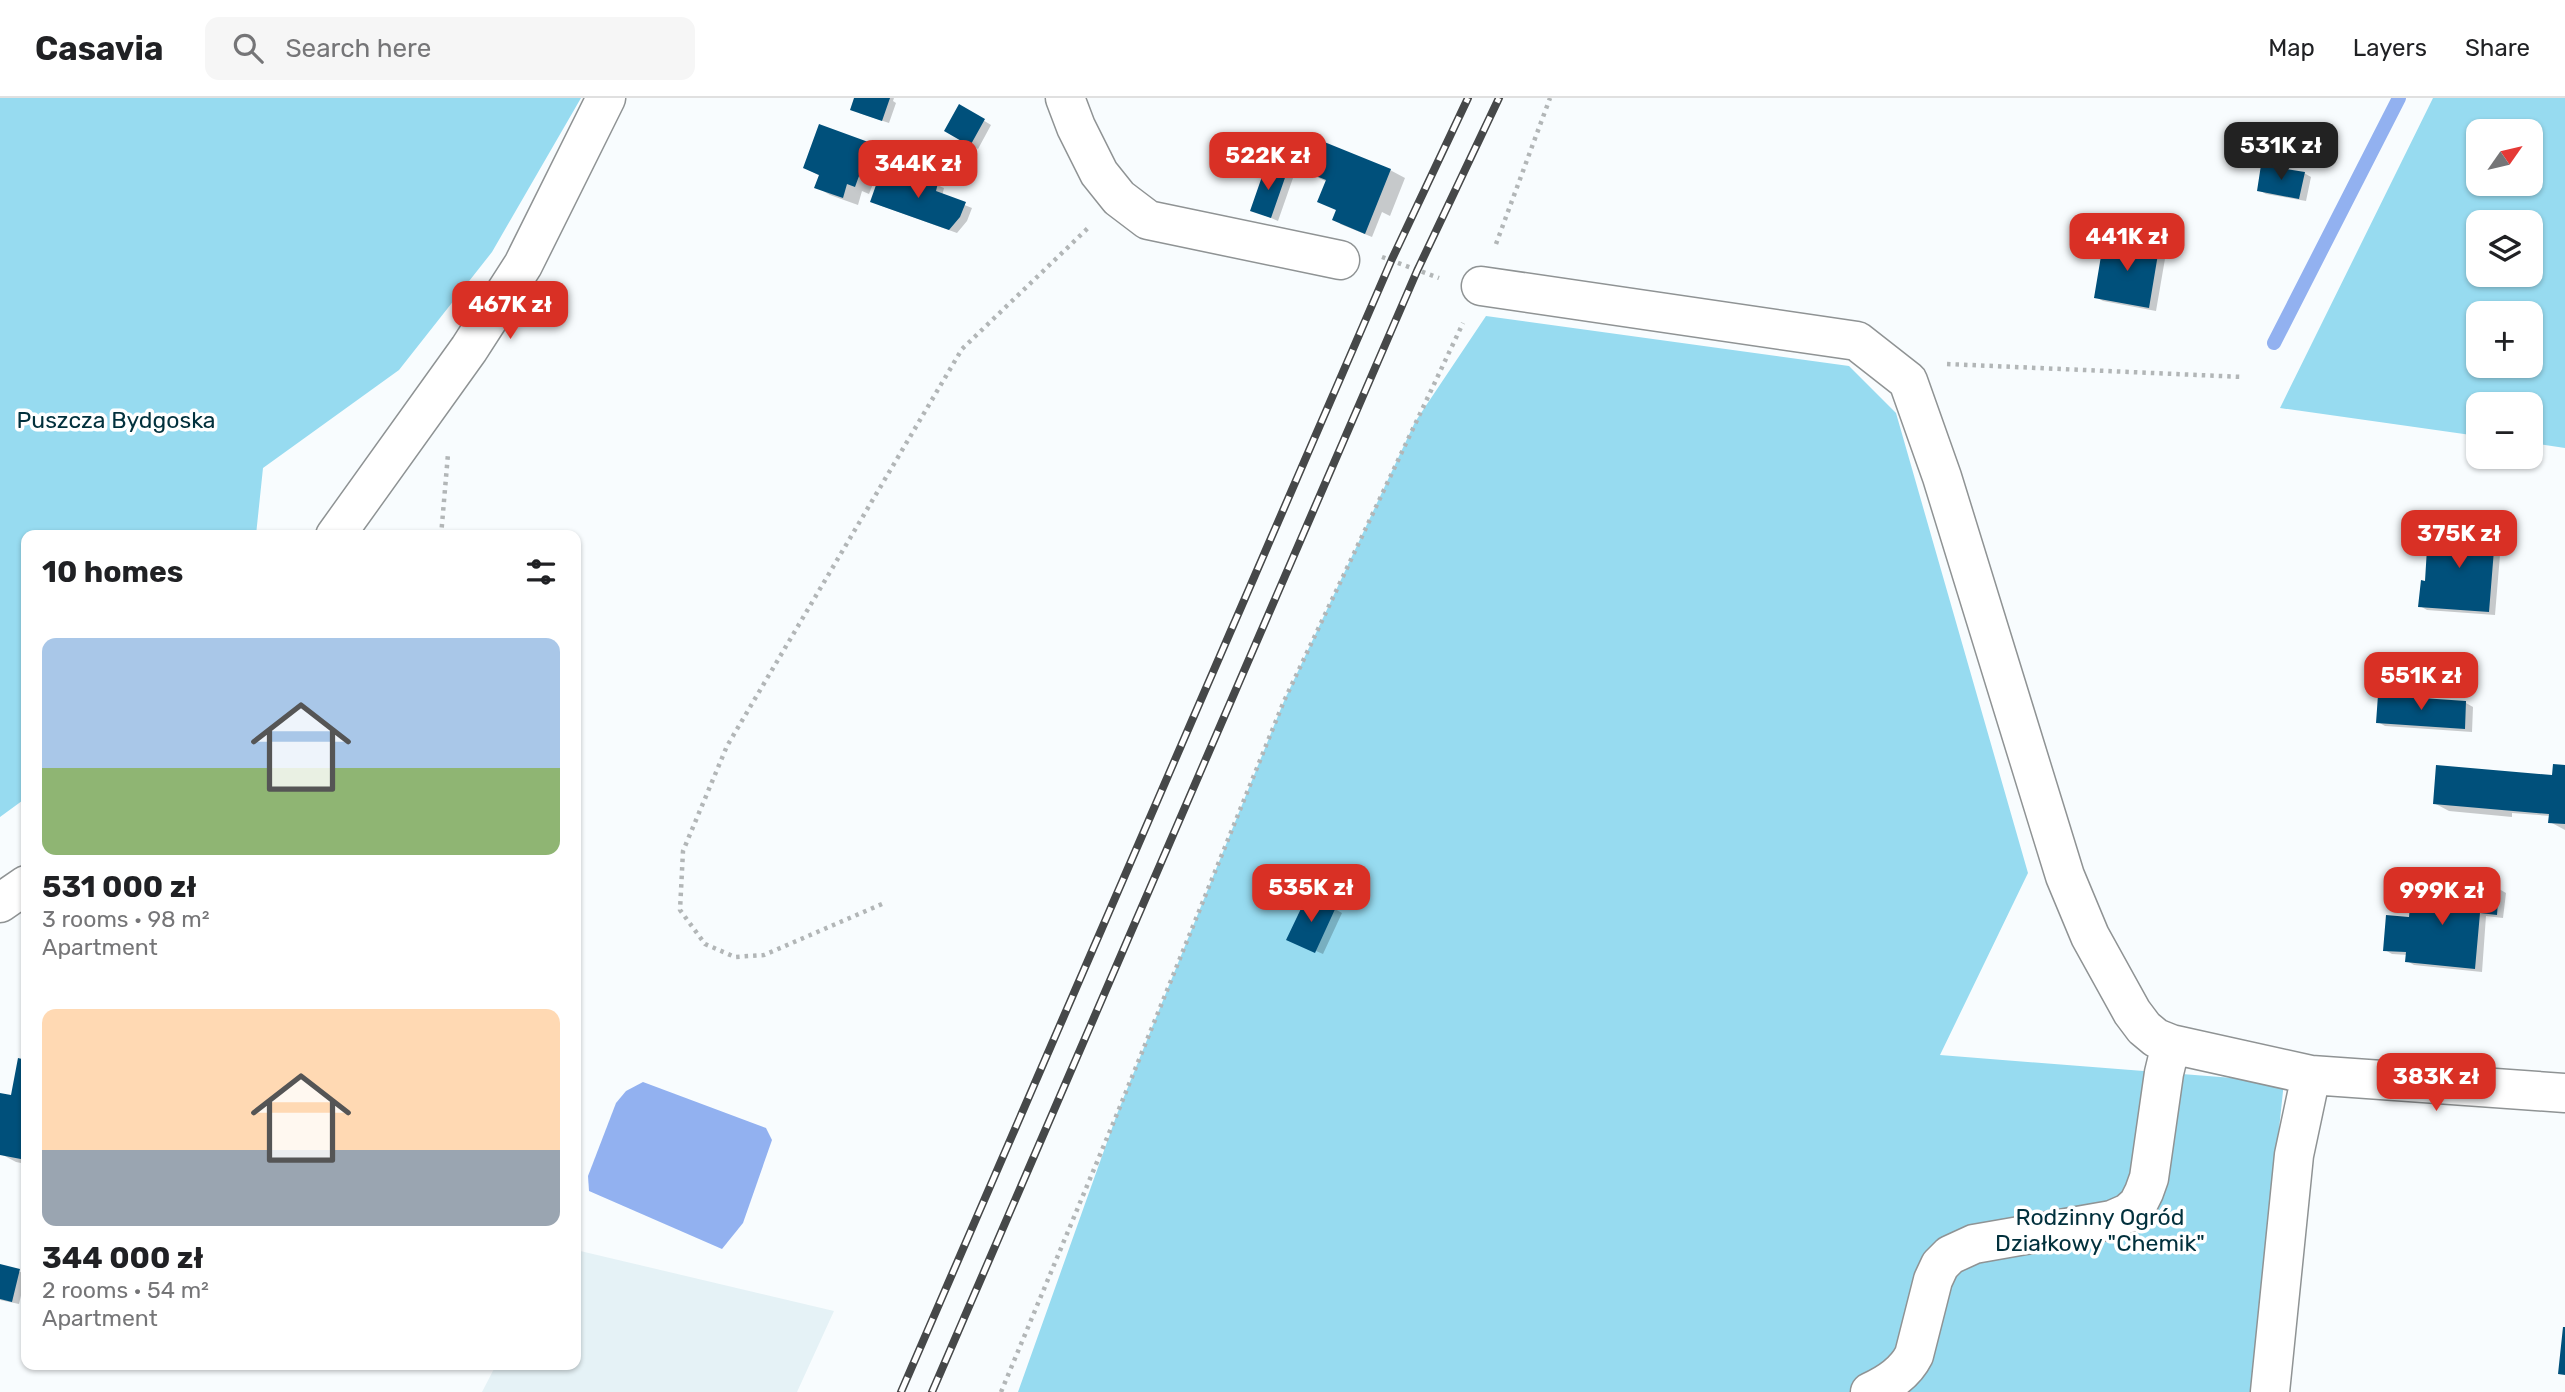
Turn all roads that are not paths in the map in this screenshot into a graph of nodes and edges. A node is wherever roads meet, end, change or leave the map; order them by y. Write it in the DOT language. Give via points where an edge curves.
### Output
graph roads {
  1 [pos="606,98"];
  2 [pos="1065,98"];
  3 [pos="1340,260"];
  4 [pos="1480,286"];
  5 [pos="339,530"];
  6 [pos="21,888"];
  7 [pos="0,902"];
  8 [pos="2171,1044"];
  9 [pos="2311,1075"];
  10 [pos="2565,1093"];
  11 [pos="1870,1392"];
  12 [pos="2270,1392"];
  1 -- 5 [label="street" via="523,265"];
  2 -- 3 [label="street" via="1100,173 1119,198 1148,220"];
  4 -- 8 [label="street" via="1857,341 1908,381 1942,477 2064,876 2090,936 2132,1012 2156,1038"];
  6 -- 7 [label="street"];
  8 -- 9 [label="street"];
  8 -- 11 [label="street" via="2149,1178 2138,1205 2112,1220 1974,1244 1950,1255 1933,1280 1910,1364"];
  9 -- 10 [label="street"];
  9 -- 12 [label="street" via="2294,1155"];
}
